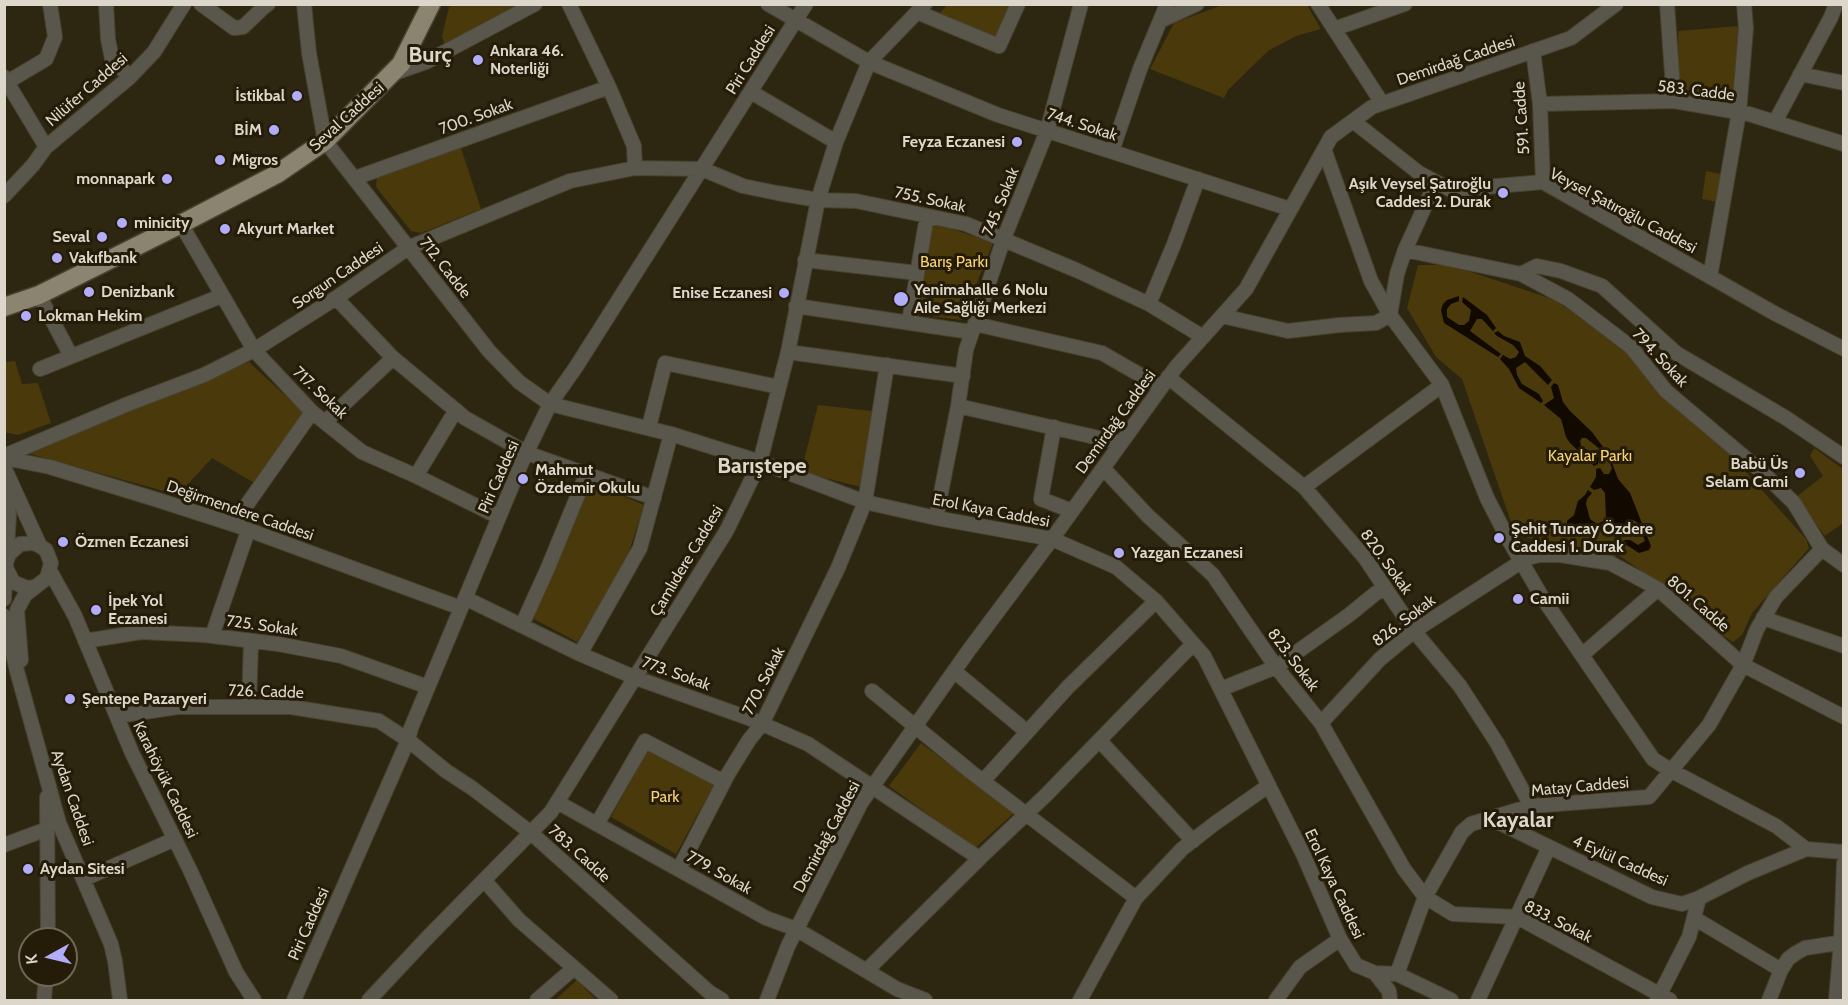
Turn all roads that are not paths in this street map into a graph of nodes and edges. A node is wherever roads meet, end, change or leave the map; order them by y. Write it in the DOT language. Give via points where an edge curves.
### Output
graph roads {
  1 [pos="50,4"];
  2 [pos="106,4"];
  3 [pos="184,4"];
  4 [pos="201,4"];
  5 [pos="268,4"];
  6 [pos="304,4"];
  7 [pos="431,4"];
  8 [pos="535,4"];
  9 [pos="569,4"];
  10 [pos="768,4"];
  11 [pos="806,4"];
  12 [pos="1018,4"];
  13 [pos="1081,4"];
  14 [pos="1167,4"];
  15 [pos="1197,4"];
  16 [pos="1318,4"];
  17 [pos="1405,4"];
  18 [pos="1616,4"];
  19 [pos="1667,4"];
  20 [pos="1744,4"];
  21 [pos="1836,4"];
  22 [pos="921,8"];
  23 [pos="795,21"];
  24 [pos="1160,21"];
  25 [pos="1334,29"];
  26 [pos="1533,51"];
  27 [pos="869,62"];
  28 [pos="395,73"];
  29 [pos="1800,74"];
  30 [pos="130,77"];
  31 [pos="5,81"];
  32 [pos="1844,83"];
  33 [pos="609,87"];
  34 [pos="751,92"];
  35 [pos="1674,101"];
  36 [pos="1382,104"];
  37 [pos="1540,104"];
  38 [pos="1739,112"];
  39 [pos="1353,121"];
  40 [pos="1775,122"];
  41 [pos="1047,131"];
  42 [pos="325,141"];
  43 [pos="836,142"];
  44 [pos="1844,144"];
  45 [pos="46,147"];
  46 [pos="1324,148"];
  47 [pos="1112,151"];
  48 [pos="635,168"];
  49 [pos="702,169"];
  50 [pos="355,178"];
  51 [pos="1198,179"];
  52 [pos="1436,182"];
  53 [pos="1543,182"];
  54 [pos="4,196"];
  55 [pos="818,200"];
  56 [pos="1290,209"];
  57 [pos="927,216"];
  58 [pos="181,224"];
  59 [pos="1004,238"];
  60 [pos="408,248"];
  61 [pos="1404,250"];
  62 [pos="805,260"];
  63 [pos="917,273"];
  64 [pos="1521,274"];
  65 [pos="1710,277"];
  66 [pos="39,295"];
  67 [pos="221,297"];
  68 [pos="336,298"];
  69 [pos="1149,304"];
  70 [pos="796,306"];
  71 [pos="4,307"];
  72 [pos="1390,315"];
  73 [pos="1222,316"];
  74 [pos="909,322"];
  75 [pos="973,328"];
  76 [pos="1203,337"];
  77 [pos="254,350"];
  78 [pos="1844,350"];
  79 [pos="788,352"];
  80 [pos="71,356"];
  81 [pos="393,358"];
  82 [pos="887,365"];
  83 [pos="40,369"];
  84 [pos="963,376"];
  85 [pos="1165,382"];
  86 [pos="1442,385"];
  87 [pos="778,387"];
  88 [pos="550,404"];
  89 [pos="958,406"];
  90 [pos="456,410"];
  91 [pos="312,412"];
  92 [pos="325,423"];
  93 [pos="1054,427"];
  94 [pos="649,428"];
  95 [pos="671,434"];
  96 [pos="1121,442"];
  97 [pos="527,453"];
  98 [pos="4,457"];
  99 [pos="1844,457"];
  100 [pos="760,462"];
  101 [pos="4,467"];
  102 [pos="1103,468"];
  103 [pos="586,473"];
  104 [pos="416,476"];
  105 [pos="4,482"];
  106 [pos="1304,487"];
  107 [pos="654,498"];
  108 [pos="865,502"];
  109 [pos="1072,511"];
  110 [pos="499,517"];
  111 [pos="936,518"];
  112 [pos="242,528"];
  113 [pos="1052,539"];
  114 [pos="40,546"];
  115 [pos="1822,549"];
  116 [pos="6,555"];
  117 [pos="1520,563"];
  118 [pos="1844,565"];
  119 [pos="50,571"];
  120 [pos="35,587"];
  121 [pos="1386,589"];
  122 [pos="1658,589"];
  123 [pos="4,598"];
  124 [pos="1156,601"];
  125 [pos="463,603"];
  126 [pos="1763,618"];
  127 [pos="5,623"];
  128 [pos="522,626"];
  129 [pos="1414,631"];
  130 [pos="212,636"];
  131 [pos="85,641"];
  132 [pos="251,641"];
  133 [pos="1193,644"];
  134 [pos="1844,646"];
  135 [pos="580,654"];
  136 [pos="1582,655"];
  137 [pos="1743,665"];
  138 [pos="1276,667"];
  139 [pos="954,671"];
  140 [pos="11,673"];
  141 [pos="636,678"];
  142 [pos="428,687"];
  143 [pos="1221,689"];
  144 [pos="872,691"];
  145 [pos="27,707"];
  146 [pos="249,707"];
  147 [pos="117,716"];
  148 [pos="1844,717"];
  149 [pos="1321,723"];
  150 [pos="762,724"];
  151 [pos="914,727"];
  152 [pos="1026,731"];
  153 [pos="408,740"];
  154 [pos="1100,741"];
  155 [pos="1670,770"];
  156 [pos="46,780"];
  157 [pos="983,781"];
  158 [pos="724,782"];
  159 [pos="1268,786"];
  160 [pos="871,788"];
  161 [pos="557,802"];
  162 [pos="1531,806"];
  163 [pos="1027,813"];
  164 [pos="1487,819"];
  165 [pos="597,824"];
  166 [pos="47,829"];
  167 [pos="530,832"];
  168 [pos="175,839"];
  169 [pos="1193,841"];
  170 [pos="4,845"];
  171 [pos="1549,848"];
  172 [pos="1806,849"];
  173 [pos="1844,852"];
  174 [pos="979,858"];
  175 [pos="1844,863"];
  176 [pos="679,869"];
  177 [pos="84,879"];
  178 [pos="484,880"];
  179 [pos="1425,897"];
  180 [pos="1136,898"];
  181 [pos="1700,898"];
  182 [pos="1516,917"];
  183 [pos="1694,918"];
  184 [pos="48,927"];
  185 [pos="796,929"];
  186 [pos="1340,939"];
  187 [pos="1842,941"];
  188 [pos="574,968"];
  189 [pos="867,970"];
  190 [pos="1781,970"];
  191 [pos="1375,973"];
  192 [pos="1397,974"];
  193 [pos="1663,998"];
  194 [pos="120,1000"];
  195 [pos="254,1000"];
  196 [pos="294,1000"];
  197 [pos="369,1000"];
  198 [pos="537,1000"];
  199 [pos="611,1000"];
  200 [pos="722,1000"];
  201 [pos="767,1000"];
  202 [pos="925,1000"];
  203 [pos="1080,1000"];
  204 [pos="1276,1000"];
  205 [pos="1390,1000"];
  206 [pos="1451,1000"];
  207 [pos="1478,1000"];
  208 [pos="1769,1000"];
  209 [pos="1836,1000"];
  1 -- 31 [label="street" via="55,37 45,59"];
  2 -- 30 [label="street" via="112,59"];
  3 -- 30 [label="street, Nilüfer Caddesi" via="154,52"];
  4 -- 5 [label="street" via="234,28 243,27"];
  6 -- 42 [label="street"];
  7 -- 28 [label="main road, Seval Caddesi"];
  8 -- 28 [label="street" via="426,62"];
  9 -- 33 [label="street"];
  10 -- 23 [label="street, 744. Sokak"];
  11 -- 23 [label="street, Piri Caddesi"];
  12 -- 22 [label="street" via="999,46"];
  13 -- 41 [label="street, 745. Sokak"];
  14 -- 24 [label="street"];
  15 -- 24 [label="street"];
  16 -- 25 [label="street"];
  17 -- 25 [label="street"];
  18 -- 26 [label="street, Demirdağ Caddesi" via="1571,38"];
  19 -- 35 [label="street"];
  20 -- 38 [label="street" via="1746,28"];
  21 -- 29 [label="street"];
  22 -- 27 [label="street, Çamlıdere Caddesi"];
  23 -- 27 [label="street, 744. Sokak"];
  23 -- 34 [label="street, Piri Caddesi"];
  24 -- 47 [label="street"];
  25 -- 36 [label="street"];
  26 -- 36 [label="street, Demirdağ Caddesi"];
  26 -- 37 [label="street, 591. Cadde"];
  27 -- 41 [label="street, 744. Sokak" via="999,116"];
  27 -- 43 [label="street, Çamlıdere Caddesi"];
  28 -- 42 [label="main road, Seval Caddesi"];
  29 -- 32 [label="street"];
  29 -- 40 [label="street"];
  30 -- 45 [label="street, Nilüfer Caddesi"];
  31 -- 45 [label="street"];
  33 -- 48 [label="street" via="634,146"];
  33 -- 50 [label="street, 700. Sokak"];
  34 -- 43 [label="street"];
  34 -- 49 [label="street, Piri Caddesi"];
  35 -- 37 [label="street, 583. Cadde"];
  35 -- 38 [label="street, 583. Cadde"];
  36 -- 39 [label="street, Demirdağ Caddesi"];
  37 -- 53 [label="street, 591. Cadde"];
  38 -- 40 [label="street, 583. Cadde"];
  38 -- 65 [label="street"];
  39 -- 46 [label="street, Demirdağ Caddesi" via="1331,137"];
  39 -- 52 [label="street, Veysel Şatıroğlu Caddesi"];
  40 -- 44 [label="street, 583. Cadde"];
  41 -- 47 [label="street, 744. Sokak"];
  41 -- 59 [label="street, 745. Sokak"];
  42 -- 50 [label="street, 712. Cadde"];
  42 -- 58 [label="main road, Seval Caddesi" via="277,174"];
  43 -- 55 [label="street, Çamlıdere Caddesi"];
  45 -- 54 [label="street, Nilüfer Caddesi"];
  46 -- 56 [label="street, Demirdağ Caddesi"];
  46 -- 72 [label="street" via="1371,281"];
  47 -- 51 [label="street, 744. Sokak"];
  48 -- 49 [label="street, Sorgun Caddesi"];
  48 -- 60 [label="street, Sorgun Caddesi" via="570,182"];
  49 -- 55 [label="street, 755. Sokak" via="743,186"];
  49 -- 88 [label="street, Piri Caddesi"];
  50 -- 60 [label="street, 712. Cadde"];
  51 -- 56 [label="street, 744. Sokak"];
  51 -- 69 [label="street"];
  52 -- 53 [label="street, Veysel Şatıroğlu Caddesi" via="1451,190"];
  52 -- 61 [label="street"];
  53 -- 65 [label="street, Veysel Şatıroğlu Caddesi"];
  55 -- 57 [label="street, 755. Sokak" via="856,201"];
  55 -- 62 [label="street, Çamlıdere Caddesi"];
  56 -- 73 [label="street, Demirdağ Caddesi" via="1246,289"];
  57 -- 59 [label="street, 755. Sokak" via="966,224"];
  57 -- 63 [label="street"];
  58 -- 66 [label="main road, Seval Caddesi"];
  58 -- 67 [label="street, 717. Sokak"];
  59 -- 69 [label="street, 755. Sokak"];
  59 -- 75 [label="street, 745. Sokak"];
  60 -- 68 [label="street, Sorgun Caddesi"];
  60 -- 88 [label="street, 712. Cadde" via="489,351 519,382"];
  61 -- 64 [label="street, 794. Sokak"];
  61 -- 72 [label="street"];
  62 -- 63 [label="street"];
  62 -- 70 [label="street, Çamlıdere Caddesi"];
  63 -- 74 [label="street"];
  64 -- 99 [label="street" via="1537,266 1602,286 1676,353"];
  64 -- 115 [label="street, 794. Sokak" via="1568,299 1631,347 1666,391 1794,503"];
  65 -- 78 [label="street, Veysel Şatıroğlu Caddesi"];
  66 -- 71 [label="main road, Seval Caddesi"];
  66 -- 80 [label="street"];
  67 -- 77 [label="street, 717. Sokak"];
  67 -- 80 [label="street"];
  68 -- 77 [label="street, Sorgun Caddesi"];
  68 -- 81 [label="street"];
  69 -- 76 [label="street, 755. Sokak"];
  70 -- 74 [label="street, 820. Sokak"];
  70 -- 79 [label="street, Çamlıdere Caddesi"];
  72 -- 73 [label="street" via="1376,324 1287,331"];
  72 -- 86 [label="street"];
  73 -- 76 [label="street, Demirdağ Caddesi"];
  74 -- 75 [label="street, 820. Sokak"];
  75 -- 84 [label="street, 745. Sokak"];
  75 -- 85 [label="street, 820. Sokak" via="1102,353"];
  76 -- 85 [label="street, Demirdağ Caddesi"];
  77 -- 91 [label="street, 717. Sokak"];
  77 -- 98 [label="street, Sorgun Caddesi" via="204,375"];
  79 -- 82 [label="street"];
  79 -- 87 [label="street, Çamlıdere Caddesi"];
  80 -- 83 [label="street"];
  81 -- 90 [label="street"];
  81 -- 92 [label="street"];
  82 -- 84 [label="street"];
  82 -- 108 [label="street, 770. Sokak"];
  84 -- 89 [label="street, 745. Sokak"];
  85 -- 96 [label="street, Demirdağ Caddesi"];
  85 -- 106 [label="street, 820. Sokak"];
  86 -- 106 [label="street"];
  86 -- 117 [label="street" via="1487,498"];
  87 -- 94 [label="street" via="665,363"];
  87 -- 100 [label="street, Çamlıdere Caddesi"];
  88 -- 94 [label="street, Erol Kaya Caddesi"];
  88 -- 97 [label="street, Piri Caddesi"];
  89 -- 93 [label="street"];
  89 -- 111 [label="street, 745. Sokak"];
  90 -- 97 [label="street"];
  90 -- 104 [label="street"];
  91 -- 92 [label="street, 717. Sokak"];
  91 -- 112 [label="street" via="246,506"];
  92 -- 104 [label="street, 717. Sokak" via="362,452"];
  93 -- 96 [label="street"];
  93 -- 109 [label="street" via="1041,499"];
  94 -- 95 [label="street, Erol Kaya Caddesi"];
  95 -- 100 [label="street, Erol Kaya Caddesi"];
  95 -- 107 [label="street"];
  96 -- 102 [label="street, Demirdağ Caddesi"];
  97 -- 103 [label="street"];
  97 -- 110 [label="street, Piri Caddesi"];
  98 -- 112 [label="street, Değirmendere Caddesi" via="50,467"];
  100 -- 108 [label="street, Erol Kaya Caddesi"];
  100 -- 141 [label="street, Çamlıdere Caddesi" via="727,530"];
  101 -- 114 [label="street"];
  102 -- 109 [label="street, Demirdağ Caddesi"];
  102 -- 138 [label="street, 823. Sokak" via="1148,516 1213,575"];
  103 -- 107 [label="street"];
  103 -- 128 [label="street"];
  104 -- 110 [label="street, 717. Sokak"];
  105 -- 116 [label="street" via="9,514"];
  106 -- 121 [label="street, 820. Sokak" via="1365,558"];
  107 -- 135 [label="street" via="640,548"];
  108 -- 111 [label="street, Erol Kaya Caddesi"];
  108 -- 150 [label="street, 770. Sokak" via="838,568"];
  109 -- 113 [label="street, Demirdağ Caddesi"];
  110 -- 125 [label="street, Piri Caddesi"];
  111 -- 113 [label="street, Erol Kaya Caddesi"];
  112 -- 125 [label="street, Değirmendere Caddesi"];
  112 -- 130 [label="street"];
  113 -- 124 [label="street, Erol Kaya Caddesi" via="1116,567"];
  113 -- 139 [label="street, Demirdağ Caddesi"];
  114 -- 116 [label="street" via="20,544"];
  114 -- 119 [label="street" via="49,556"];
  115 -- 118 [label="street, 794. Sokak"];
  115 -- 126 [label="street, Matay Caddesi" via="1776,597"];
  116 -- 120 [label="street" via="13,582"];
  116 -- 123 [label="street"];
  117 -- 122 [label="street, 801. Cadde" via="1533,556 1560,555 1610,563"];
  117 -- 129 [label="street, 826. Sokak"];
  117 -- 136 [label="street"];
  119 -- 120 [label="street"];
  119 -- 131 [label="street, Karahöyük Caddesi"];
  120 -- 145 [label="street" via="20,602 16,617"];
  121 -- 129 [label="street, 820. Sokak"];
  121 -- 138 [label="street"];
  122 -- 136 [label="street"];
  122 -- 137 [label="street, 801. Cadde"];
  124 -- 133 [label="street, Erol Kaya Caddesi"];
  124 -- 152 [label="street"];
  125 -- 128 [label="street, 773. Sokak"];
  125 -- 142 [label="street, Piri Caddesi"];
  126 -- 134 [label="street"];
  126 -- 137 [label="street, Matay Caddesi"];
  127 -- 140 [label="street"];
  128 -- 135 [label="street, 773. Sokak"];
  129 -- 149 [label="street, 826. Sokak" via="1380,658"];
  129 -- 162 [label="street, 820. Sokak" via="1460,686"];
  130 -- 131 [label="street, 725. Sokak" via="141,632"];
  130 -- 132 [label="street, 725. Sokak"];
  131 -- 147 [label="street, Karahöyük Caddesi"];
  132 -- 142 [label="street, 725. Sokak" via="341,656"];
  132 -- 146 [label="street"];
  133 -- 143 [label="street, Erol Kaya Caddesi"];
  133 -- 154 [label="street"];
  135 -- 141 [label="street, 773. Sokak"];
  136 -- 155 [label="street" via="1653,759"];
  137 -- 148 [label="street, 801. Cadde"];
  137 -- 155 [label="street, Matay Caddesi" via="1709,725"];
  138 -- 143 [label="street"];
  138 -- 149 [label="street, 823. Sokak"];
  139 -- 151 [label="street, Demirdağ Caddesi"];
  139 -- 152 [label="street"];
  140 -- 145 [label="street"];
  141 -- 150 [label="street, 773. Sokak"];
  141 -- 161 [label="street, Çamlıdere Caddesi"];
  142 -- 153 [label="street, Piri Caddesi"];
  143 -- 159 [label="street, Erol Kaya Caddesi"];
  144 -- 151 [label="street"];
  145 -- 156 [label="street, Aydan Caddesi"];
  146 -- 147 [label="street, 726. Cadde" via="178,707"];
  146 -- 153 [label="street, 726. Cadde" via="291,707 379,721"];
  147 -- 168 [label="street, Karahöyük Caddesi"];
  149 -- 179 [label="street, 823. Sokak" via="1404,869"];
  150 -- 158 [label="street, 770. Sokak"];
  150 -- 160 [label="street, 773. Sokak" via="808,744"];
  151 -- 157 [label="street"];
  151 -- 160 [label="street, Demirdağ Caddesi"];
  152 -- 157 [label="street"];
  153 -- 167 [label="street, 783. Cadde"];
  153 -- 196 [label="street, Piri Caddesi"];
  154 -- 163 [label="street"];
  154 -- 169 [label="street"];
  155 -- 162 [label="street, Matay Caddesi" via="1649,797"];
  155 -- 172 [label="street" via="1776,826"];
  156 -- 166 [label="street"];
  156 -- 177 [label="street, Aydan Caddesi" via="59,823"];
  157 -- 163 [label="street"];
  158 -- 165 [label="street" via="645,741"];
  158 -- 176 [label="street, 770. Sokak"];
  159 -- 169 [label="street"];
  159 -- 186 [label="street, Erol Kaya Caddesi" via="1304,854"];
  160 -- 174 [label="street, 773. Sokak"];
  160 -- 185 [label="street, Demirdağ Caddesi"];
  161 -- 165 [label="street, 779. Sokak"];
  161 -- 167 [label="street, Çamlıdere Caddesi"];
  162 -- 164 [label="street, Matay Caddesi"];
  163 -- 174 [label="street"];
  163 -- 180 [label="street"];
  164 -- 171 [label="street, 4 Eylül Caddesi"];
  164 -- 179 [label="street, Matay Caddesi" via="1462,832"];
  165 -- 176 [label="street, 779. Sokak"];
  166 -- 170 [label="street"];
  166 -- 184 [label="street"];
  167 -- 178 [label="street, Çamlıdere Caddesi"];
  167 -- 200 [label="street, 783. Cadde"];
  168 -- 177 [label="street"];
  168 -- 195 [label="street, Karahöyük Caddesi" via="236,972"];
  169 -- 180 [label="street"];
  171 -- 181 [label="street, 4 Eylül Caddesi" via="1652,897 1682,904"];
  171 -- 182 [label="street"];
  172 -- 173 [label="street"];
  172 -- 181 [label="street, 4 Eylül Caddesi"];
  174 -- 189 [label="street"];
  175 -- 187 [label="street"];
  176 -- 185 [label="street, 779. Sokak" via="766,918"];
  177 -- 194 [label="street, Aydan Caddesi" via="113,952"];
  178 -- 188 [label="street" via="519,920"];
  178 -- 197 [label="street, Çamlıdere Caddesi"];
  179 -- 182 [label="street, 833. Sokak" via="1453,914"];
  179 -- 192 [label="street, Matay Caddesi"];
  180 -- 203 [label="street"];
  181 -- 183 [label="street"];
  182 -- 193 [label="street, 833. Sokak"];
  182 -- 207 [label="street"];
  183 -- 190 [label="street"];
  183 -- 193 [label="street"];
  185 -- 189 [label="street, 779. Sokak"];
  185 -- 201 [label="street, Demirdağ Caddesi"];
  186 -- 191 [label="street, Erol Kaya Caddesi" via="1356,965"];
  186 -- 204 [label="street" via="1300,967"];
  187 -- 190 [label="street" via="1805,948 1788,959"];
  187 -- 209 [label="street"];
  188 -- 198 [label="street"];
  188 -- 199 [label="street"];
  189 -- 202 [label="street, 779. Sokak" via="897,989"];
  190 -- 208 [label="street"];
  191 -- 192 [label="street"];
  191 -- 205 [label="street" via="1389,991"];
  192 -- 206 [label="street"];
}
